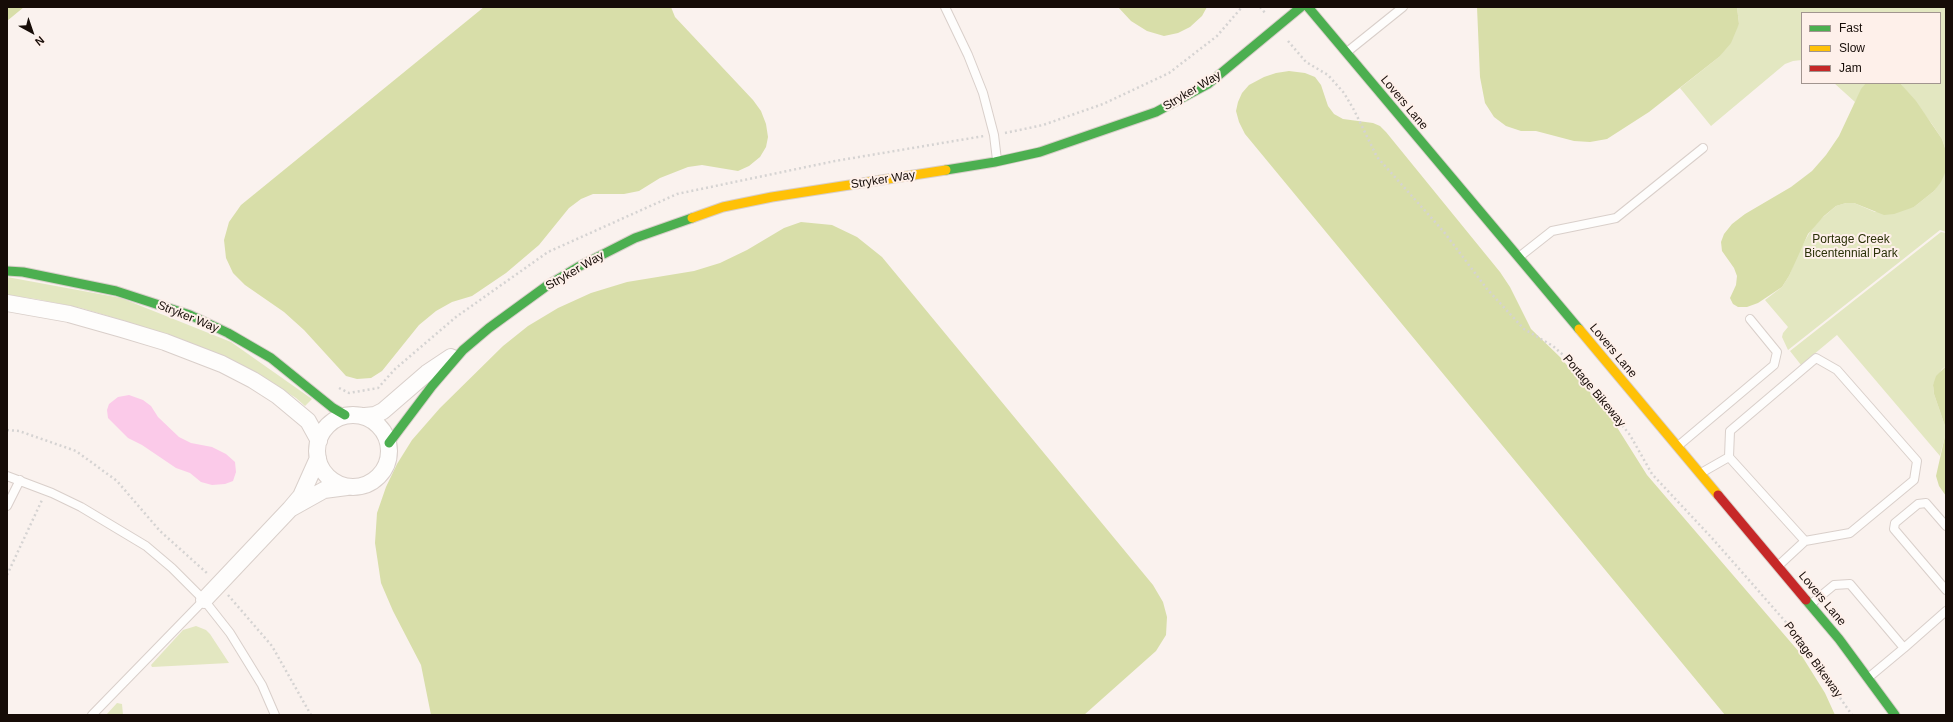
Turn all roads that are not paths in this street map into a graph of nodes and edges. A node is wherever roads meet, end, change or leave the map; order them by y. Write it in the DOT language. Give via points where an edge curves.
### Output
graph roads {
  1 [pos="945,7"];
  2 [pos="1301,7"];
  3 [pos="1308,7"];
  4 [pos="1402,7"];
  5 [pos="1346,53"];
  6 [pos="1703,148"];
  7 [pos="997,161"];
  8 [pos="1518,257"];
  9 [pos="7,271"];
  10 [pos="7,303"];
  11 [pos="1750,319"];
  12 [pos="463,350"];
  13 [pos="345,415"];
  14 [pos="365,416"];
  15 [pos="318,441"];
  16 [pos="389,443"];
  17 [pos="1677,446"];
  18 [pos="1729,457"];
  19 [pos="318,458"];
  20 [pos="1700,473"];
  21 [pos="7,476"];
  22 [pos="20,480"];
  23 [pos="349,487"];
  24 [pos="7,506"];
  25 [pos="290,509"];
  26 [pos="1946,526"];
  27 [pos="1805,541"];
  28 [pos="1778,566"];
  29 [pos="1946,590"];
  30 [pos="204,600"];
  31 [pos="1811,605"];
  32 [pos="1946,611"];
  33 [pos="1904,648"];
  34 [pos="1868,678"];
  35 [pos="92,715"];
  36 [pos="275,715"];
  37 [pos="1895,715"];
  1 -- 7 [label="lane" via="983,93 994,135"];
  2 -- 7 [label="street, Stryker Way" via="1230,67 1187,96 1156,112 1040,152"];
  3 -- 5 [label="street, Lovers Lane"];
  4 -- 5 [label="lane"];
  5 -- 8 [label="street, Lovers Lane"];
  6 -- 8 [label="lane" via="1616,218 1552,231"];
  7 -- 12 [label="street, Stryker Way" via="772,197 723,207 687,219 636,238 578,267 516,308"];
  8 -- 17 [label="street, Lovers Lane"];
  9 -- 13 [label="street, Stryker Way" via="24,272 116,291 190,315 271,358"];
  10 -- 15 [label="street" via="69,314 165,342 222,364 278,396 308,421"];
  11 -- 17 [label="lane" via="1776,352 1774,365"];
  12 -- 14 [label="street, Stryker Way" via="436,366 383,411"];
  12 -- 16 [label="street, Stryker Way"];
  13 -- 14 [label="street, Stryker Way"];
  13 -- 15 [label="street" via="328,425"];
  14 -- 16 [label="street" via="385,431"];
  15 -- 19 [label="street"];
  16 -- 23 [label="street" via="387,465 380,475 372,482"];
  17 -- 20 [label="street, Lovers Lane"];
  18 -- 20 [label="lane"];
  18 -- 27 [label="lane"];
  18 -- 27 [label="lane" via="1730,431 1816,358 1837,370 1917,461 1914,480 1850,533"];
  19 -- 23 [label="street" via="328,477 338,484"];
  19 -- 25 [label="street" via="301,496"];
  20 -- 28 [label="street, Lovers Lane"];
  21 -- 22 [label="lane"];
  22 -- 24 [label="lane"];
  22 -- 30 [label="lane" via="81,507 146,546"];
  23 -- 25 [label="street" via="324,490"];
  25 -- 30 [label="street"];
  26 -- 29 [label="lane" via="1926,503 1918,504 1894,523 1894,529"];
  27 -- 28 [label="lane"];
  28 -- 31 [label="street, Lovers Lane"];
  30 -- 35 [label="lane"];
  30 -- 36 [label="lane" via="245,656 262,685"];
  31 -- 33 [label="lane" via="1834,585 1850,584"];
  31 -- 34 [label="street, Lovers Lane"];
  32 -- 33 [label="lane"];
  33 -- 34 [label="lane"];
  34 -- 37 [label="street, Lovers Lane"];
}
